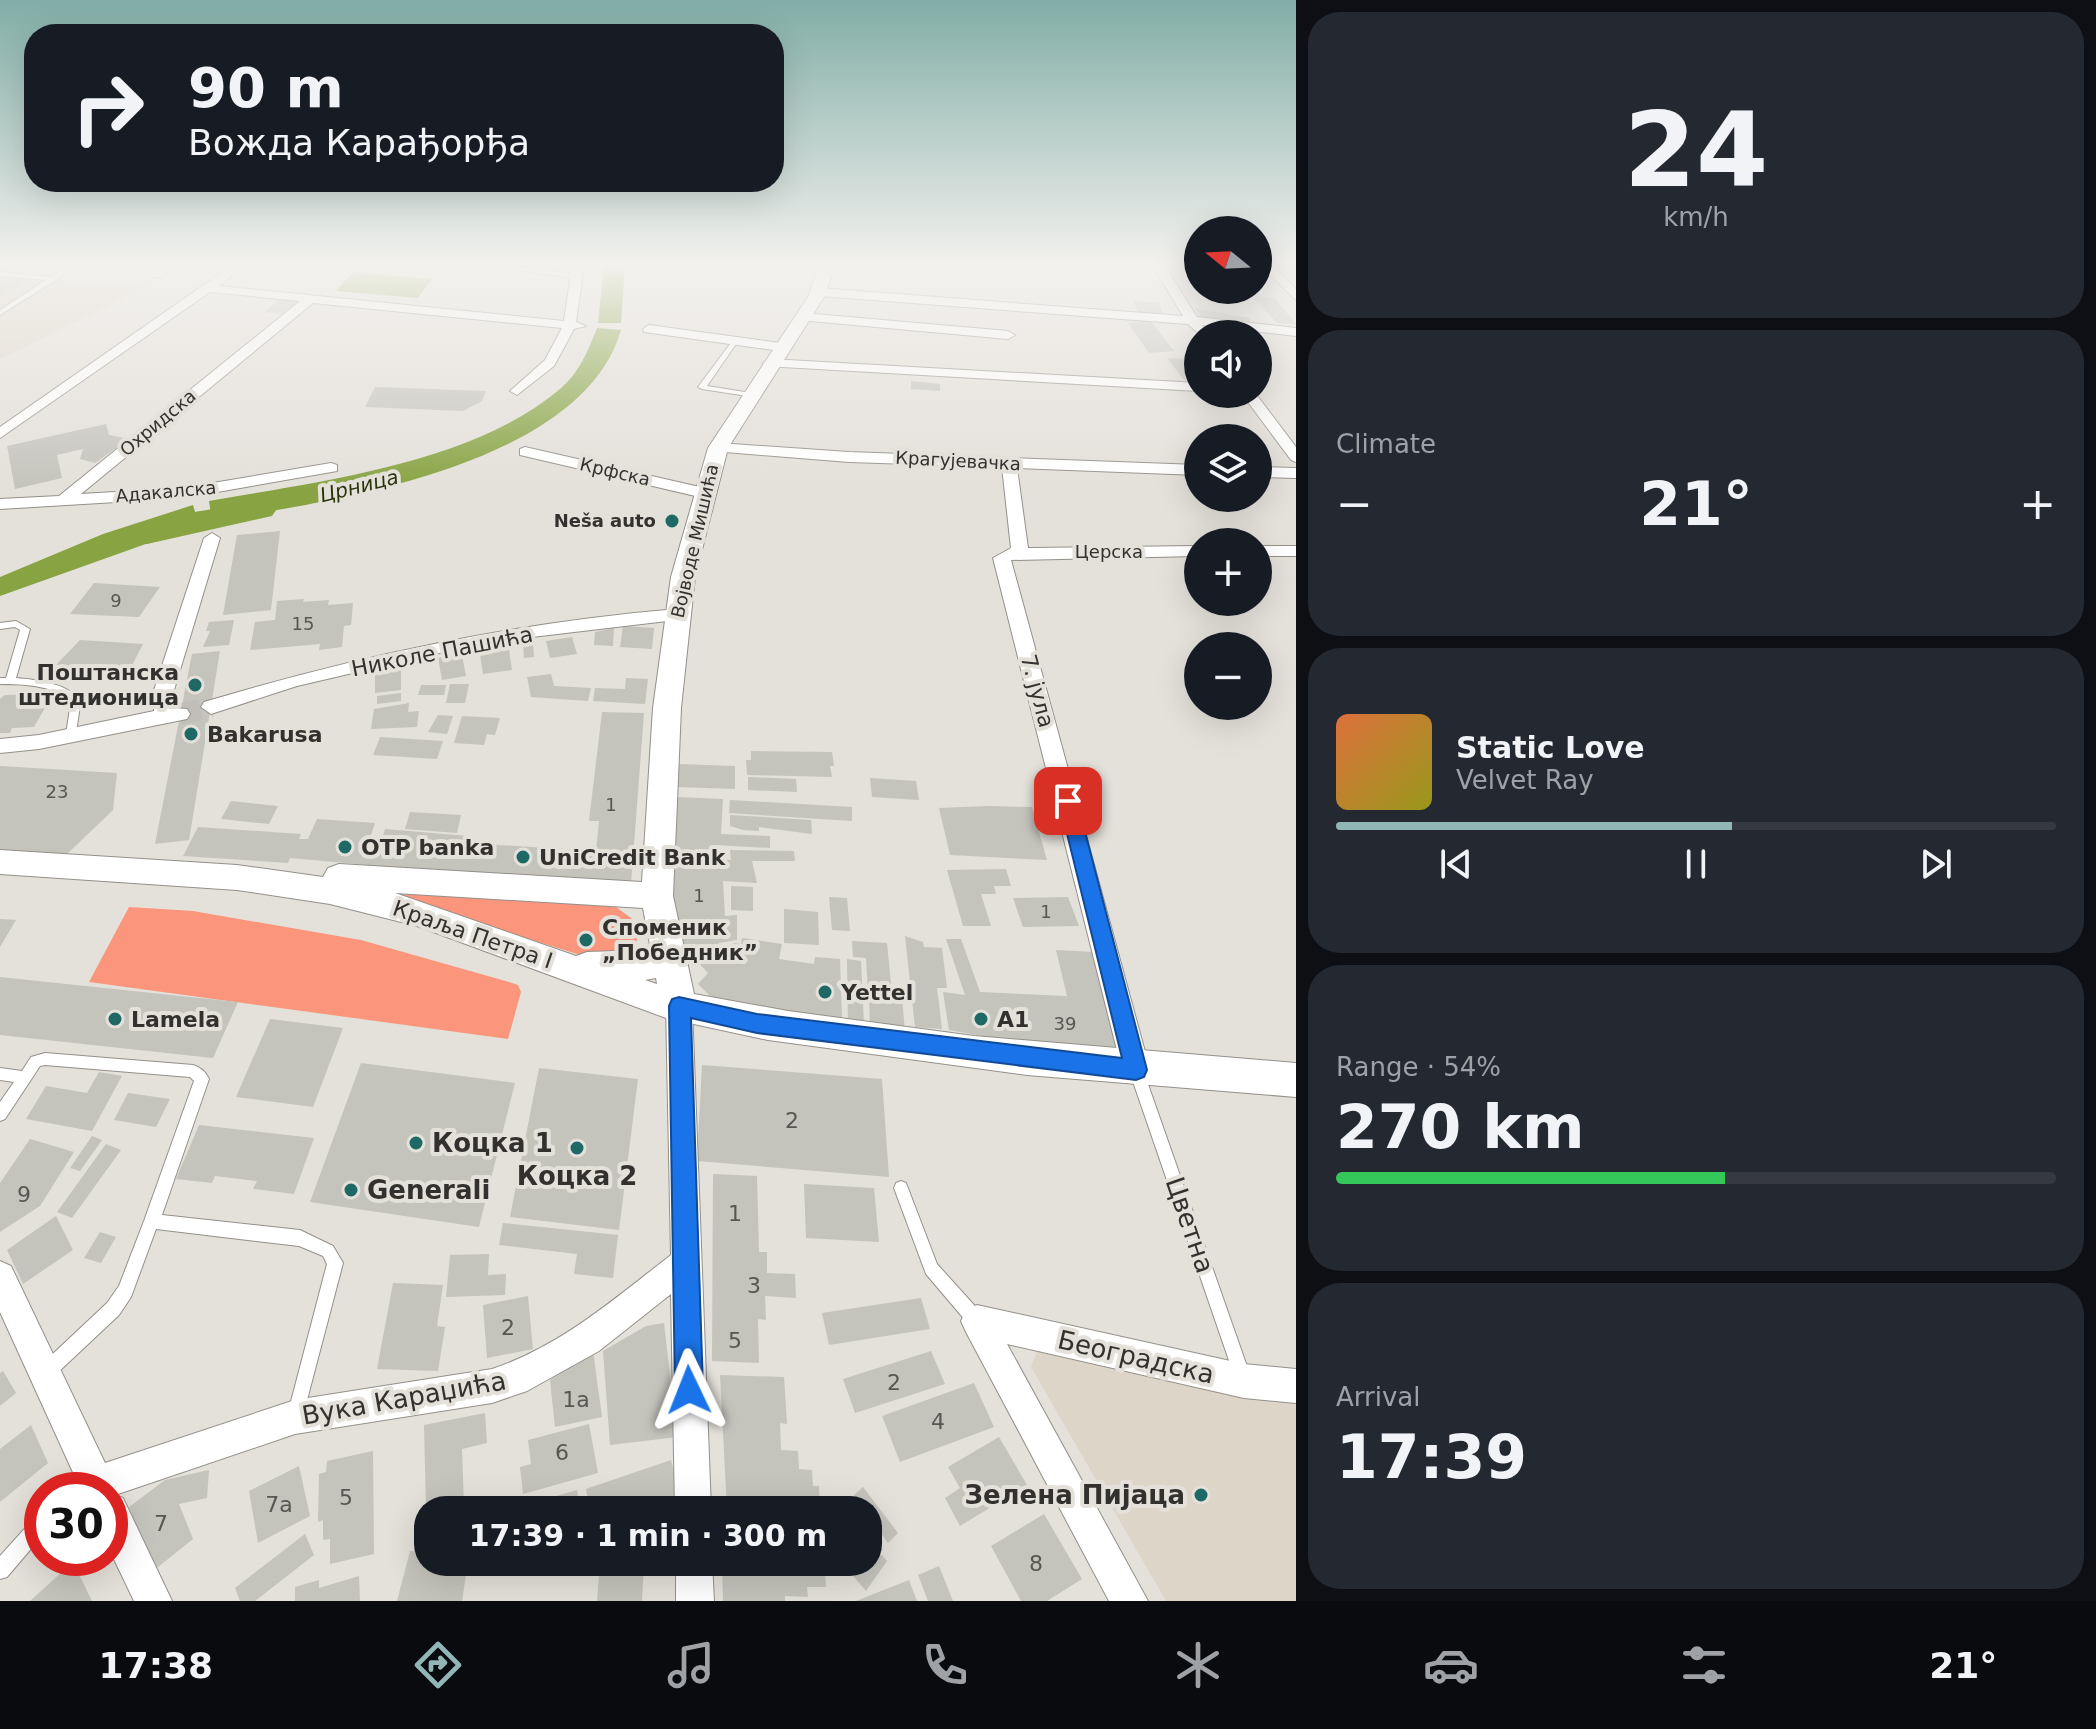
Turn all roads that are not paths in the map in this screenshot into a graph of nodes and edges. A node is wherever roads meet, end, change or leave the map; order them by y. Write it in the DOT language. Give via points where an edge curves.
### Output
graph roads {
  1 [pos="132,341"];
  2 [pos="259,341"];
  3 [pos="567,341"];
  4 [pos="735,341"];
  5 [pos="786,341"];
  6 [pos="776,355"];
  7 [pos="1184,386"];
  8 [pos="517,391"];
  9 [pos="751,395"];
  10 [pos="1259,408"];
  11 [pos="0,434"];
  12 [pos="718,448"];
  13 [pos="525,452"];
  14 [pos="1296,457"];
  15 [pos="1009,464"];
  16 [pos="331,468"];
  17 [pos="1184,470"];
  18 [pos="1272,472"];
  19 [pos="1296,473"];
  20 [pos="704,493"];
  21 [pos="65,499"];
  22 [pos="0,504"];
  23 [pos="212,538"];
  24 [pos="1184,551"];
  25 [pos="1272,551"];
  26 [pos="1296,551"];
  27 [pos="1020,552"];
  28 [pos="677,615"];
  29 [pos="0,626"];
  30 [pos="5,681"];
  31 [pos="211,707"];
  32 [pos="71,735"];
  33 [pos="0,746"];
  34 [pos="0,862"];
  35 [pos="261,882"];
  36 [pos="657,896"];
  37 [pos="667,962"];
  38 [pos="565,966"];
  39 [pos="679,1006"];
  40 [pos="1136,1070"];
  41 [pos="0,1074"];
  42 [pos="23,1077"];
  43 [pos="1296,1080"];
  44 [pos="0,1114"];
  45 [pos="901,1188"];
  46 [pos="152,1221"];
  47 [pos="686,1262"];
  48 [pos="0,1277"];
  49 [pos="977,1321"];
  50 [pos="46,1372"];
  51 [pos="1244,1381"];
  52 [pos="1296,1386"];
  53 [pos="295,1417"];
  54 [pos="88,1472"];
  55 [pos="128,1482"];
  56 [pos="693,1496"];
  57 [pos="24,1543"];
  58 [pos="128,1553"];
  59 [pos="0,1570"];
  60 [pos="694,1576"];
  61 [pos="153,1601"];
  62 [pos="695,1601"];
  63 [pos="1129,1601"];
  1 -- 11 [label="street"];
  2 -- 21 [label="street, Охридска"];
  3 -- 8 [label="street" via="546,370"];
  4 -- 6 [label="street"];
  4 -- 9 [label="lane" via="702,387"];
  5 -- 6 [label="main road, Војводе Мишића"];
  6 -- 7 [label="street"];
  6 -- 9 [label="main road, Војводе Мишића"];
  9 -- 12 [label="main road, Војводе Мишића"];
  10 -- 14 [label="street"];
  12 -- 15 [label="street, Крагујевачка"];
  12 -- 20 [label="main road, Војводе Мишића"];
  13 -- 20 [label="street, Крфска"];
  15 -- 17 [label="street, Крагујевачка"];
  15 -- 27 [label="street"];
  16 -- 21 [label="street, Адакалска" via="183,493"];
  18 -- 19 [label="street"];
  20 -- 28 [label="main road, Војводе Мишића"];
  21 -- 22 [label="street, Адакалска"];
  23 -- 32 [label="street" via="164,690 172,717"];
  24 -- 27 [label="street, Церска"];
  25 -- 26 [label="street"];
  27 -- 40 [label="street, 7. јула" via="1002,558"];
  28 -- 31 [label="street, Николе Пашића" via="618,620 385,660"];
  28 -- 36 [label="main road, Војводе Мишића"];
  29 -- 30 [label="lane" via="25,629"];
  30 -- 32 [label="lane" via="74,696"];
  32 -- 33 [label="street"];
  34 -- 35 [label="main road, Краља Петра I"];
  35 -- 36 [label="main road, Краља Петра I" via="317,876"];
  35 -- 38 [label="main road, Краља Петра I" via="379,902"];
  36 -- 37 [label="main road, Војводе Мишића"];
  37 -- 38 [label="main road" via="632,968"];
  37 -- 39 [label="main road, Војводе Мишића"];
  38 -- 39 [label="main road, Краља Петра I"];
  39 -- 40 [label="main road, Краља Петра I" via="757,1023"];
  39 -- 47 [label="street"];
  40 -- 43 [label="main road, Краља Петра I"];
  40 -- 51 [label="lane, Цветна"];
  41 -- 42 [label="lane"];
  42 -- 44 [label="lane"];
  42 -- 46 [label="lane" via="36,1061 45,1059 193,1071 202,1079"];
  45 -- 49 [label="lane" via="931,1269"];
  46 -- 50 [label="lane" via="113,1309"];
  46 -- 53 [label="lane" via="300,1238 328,1251 335,1263"];
  47 -- 53 [label="street, Вука Караџића" via="620,1317 527,1374 492,1386"];
  47 -- 56 [label="street"];
  48 -- 50 [label="street"];
  49 -- 51 [label="street, Београдска"];
  49 -- 63 [label="street"];
  50 -- 54 [label="street"];
  51 -- 52 [label="street, Београдска"];
  53 -- 55 [label="street, Вука Караџића"];
  57 -- 59 [label="lane"];
  58 -- 61 [label="street"];
  60 -- 62 [label="street"];
}
